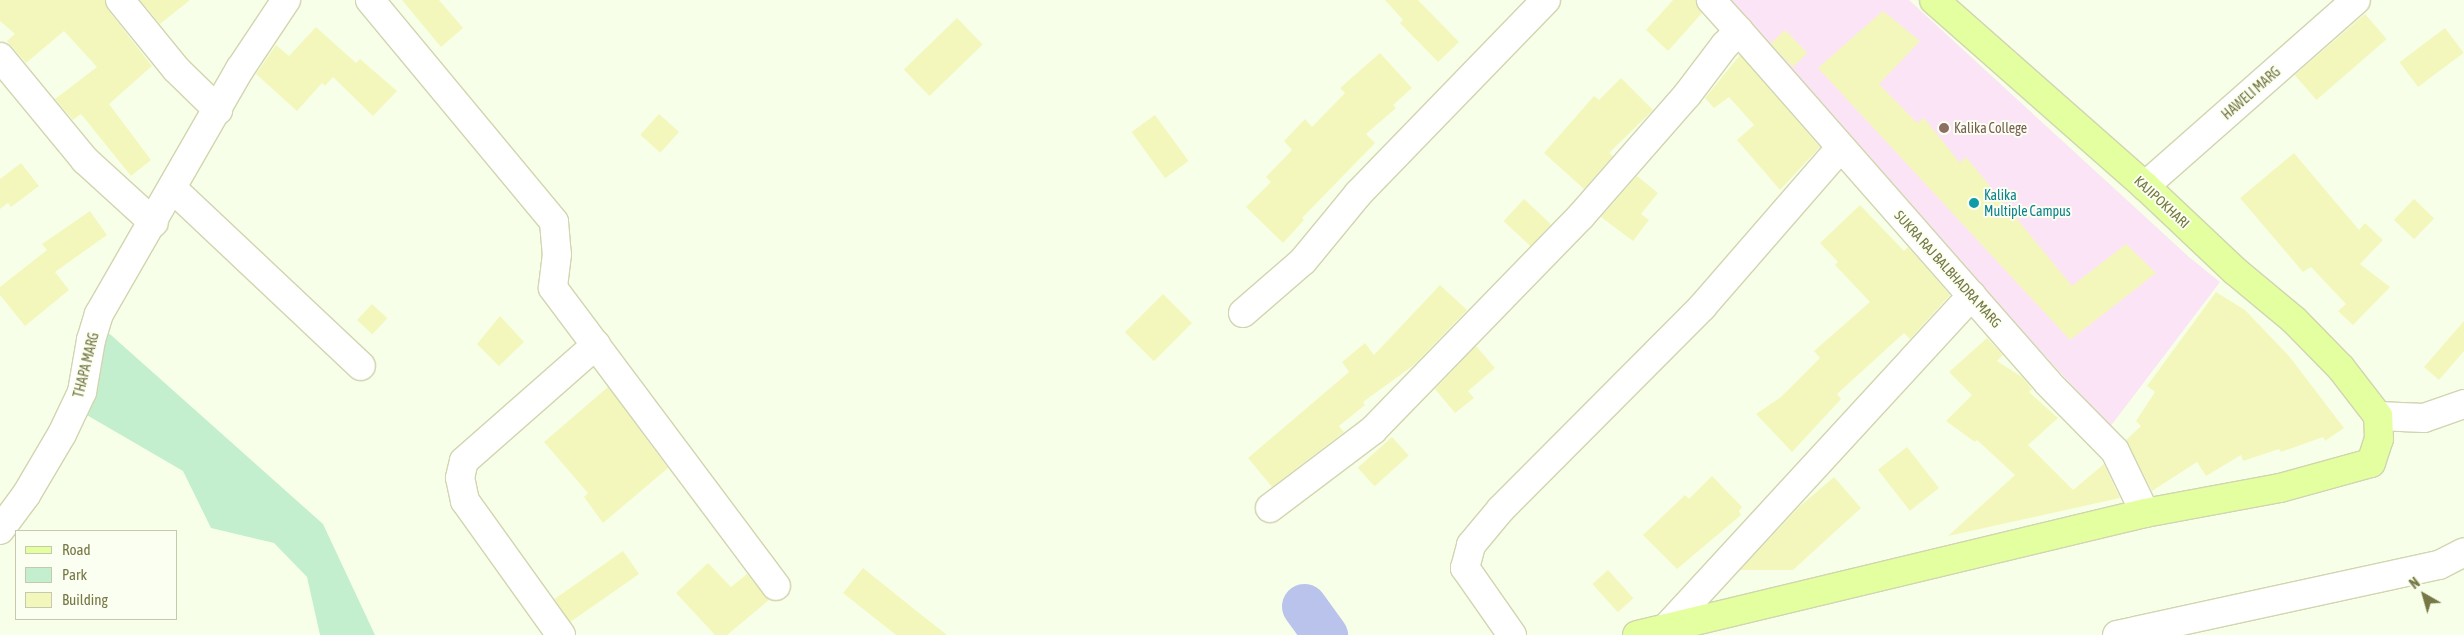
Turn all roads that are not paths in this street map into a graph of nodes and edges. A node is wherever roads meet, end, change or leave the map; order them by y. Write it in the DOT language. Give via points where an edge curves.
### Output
graph roads {
  1 [pos="120,0"];
  2 [pos="370,0"];
  3 [pos="1546,0"];
  4 [pos="1711,0"];
  5 [pos="1934,0"];
  6 [pos="2356,0"];
  7 [pos="272,6"];
  8 [pos="1739,31"];
  9 [pos="0,57"];
  10 [pos="218,110"];
  11 [pos="1840,148"];
  12 [pos="2145,186"];
  13 [pos="173,189"];
  14 [pos="154,224"];
  15 [pos="1972,295"];
  16 [pos="1242,314"];
  17 [pos="596,345"];
  18 [pos="361,366"];
  19 [pos="2464,404"];
  20 [pos="2378,416"];
  21 [pos="1270,508"];
  22 [pos="2146,513"];
  23 [pos="0,530"];
  24 [pos="2464,552"];
  25 [pos="776,586"];
  26 [pos="1666,628"];
  27 [pos="561,635"];
  28 [pos="1512,635"];
  29 [pos="1637,635"];
  30 [pos="2117,635"];
  1 -- 10 [label="street" via="176,69"];
  2 -- 17 [label="street" via="554,222 557,254 553,288"];
  3 -- 16 [label="street" via="1358,194 1303,261"];
  4 -- 8 [label="street, SUKRA RAJ BALBHADRA MARG"];
  5 -- 12 [label="main road, KAJIPOKHARI"];
  6 -- 12 [label="street, HAWELI MARG"];
  7 -- 10 [label="street, THAPA MARG"];
  8 -- 11 [label="street, SUKRA RAJ BALBHADRA MARG"];
  8 -- 21 [label="street" via="1581,216 1452,351 1373,430"];
  9 -- 14 [label="street" via="85,160"];
  10 -- 13 [label="street, THAPA MARG"];
  11 -- 15 [label="street, SUKRA RAJ BALBHADRA MARG"];
  11 -- 28 [label="street" via="1702,307 1501,509 1471,545 1465,568"];
  12 -- 20 [label="main road, KAJIPOKHARI" via="2235,271 2294,320 2341,368"];
  13 -- 14 [label="street, THAPA MARG"];
  13 -- 18 [label="street"];
  14 -- 23 [label="street, THAPA MARG" via="99,314 82,392 62,434 26,495"];
  15 -- 22 [label="street, SUKRA RAJ BALBHADRA MARG" via="2115,452"];
  15 -- 26 [label="street"];
  17 -- 25 [label="street"];
  17 -- 27 [label="street" via="464,462 460,478 465,501"];
  19 -- 20 [label="street" via="2424,418"];
  20 -- 22 [label="main road" via="2379,439 2371,463 2280,488"];
  22 -- 26 [label="main road"];
  24 -- 30 [label="street" via="2439,565"];
  26 -- 29 [label="main road"];
}
